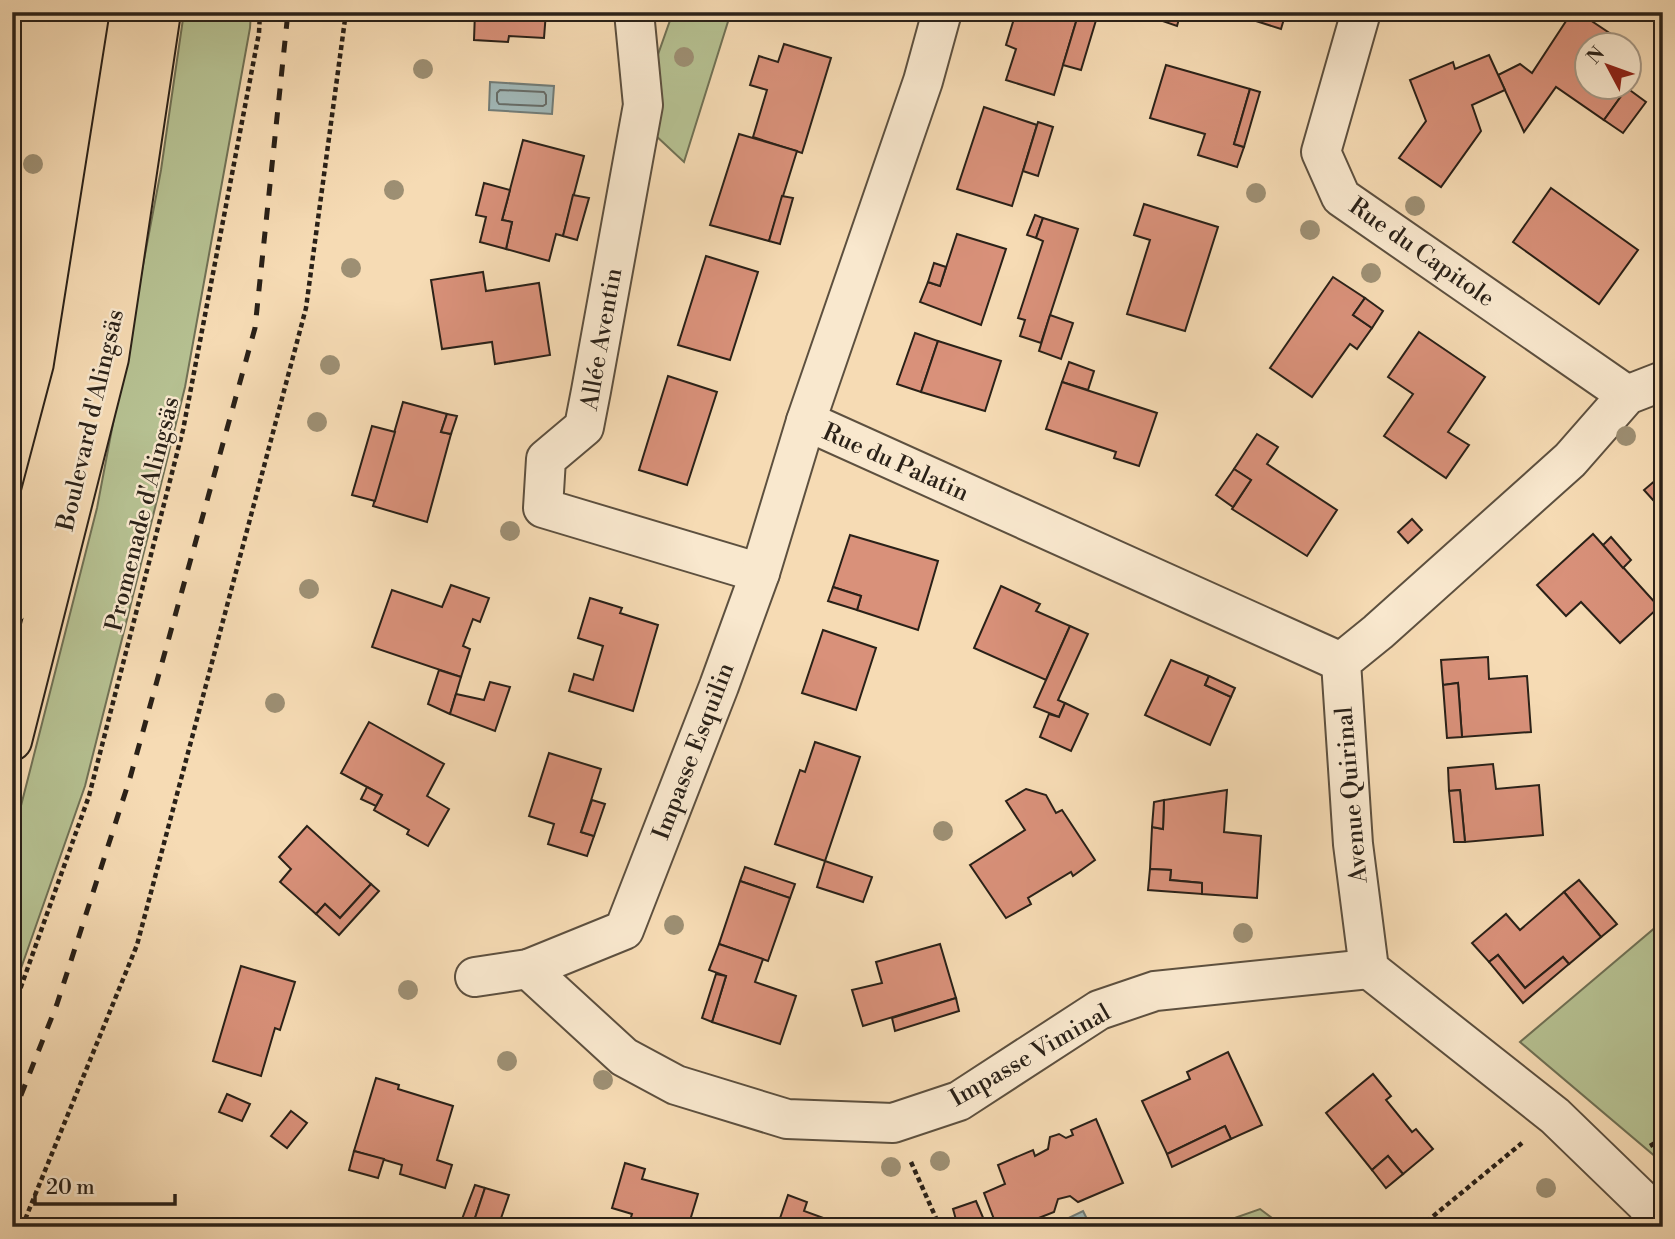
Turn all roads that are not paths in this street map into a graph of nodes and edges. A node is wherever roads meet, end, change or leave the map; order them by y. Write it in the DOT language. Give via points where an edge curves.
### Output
graph roads {
  1 [pos="130,12"];
  2 [pos="161,12"];
  3 [pos="634,12"];
  4 [pos="942,12"];
  5 [pos="1361,12"];
  6 [pos="1663,381"];
  7 [pos="1627,395"];
  8 [pos="806,421"];
  9 [pos="760,573"];
  10 [pos="12,603"];
  11 [pos="1341,662"];
  12 [pos="12,741"];
  13 [pos="527,968"];
  14 [pos="1369,969"];
  15 [pos="475,977"];
  16 [pos="1654,1227"];
  1 -- 10 [label="main road, Boulevard d'Alingsäs" via="73,372"];
  2 -- 12 [label="main road, Boulevard d'Alingsäs" via="109,358"];
  3 -- 9 [label="street, Allée Aventin" via="643,105 584,428 546,459 544,508"];
  4 -- 8 [label="street, Rue du Palatin"];
  5 -- 7 [label="street, Rue du Capitole" via="1321,152 1341,197"];
  6 -- 7 [label="street"];
  7 -- 11 [label="street" via="1570,460"];
  8 -- 9 [label="street, Impasse Esquilin"];
  8 -- 11 [label="street, Rue du Palatin"];
  9 -- 13 [label="street, Impasse Esquilin" via="624,930"];
  11 -- 14 [label="street, Avenue Quirinal" via="1353,844"];
  13 -- 14 [label="street, Impasse Viminal" via="624,1057 676,1085 787,1119 893,1123 959,1101 1098,1010 1156,991"];
  13 -- 15 [label="street, Impasse Esquilin"];
  14 -- 16 [label="street" via="1555,1116 1648,1206"];
}
